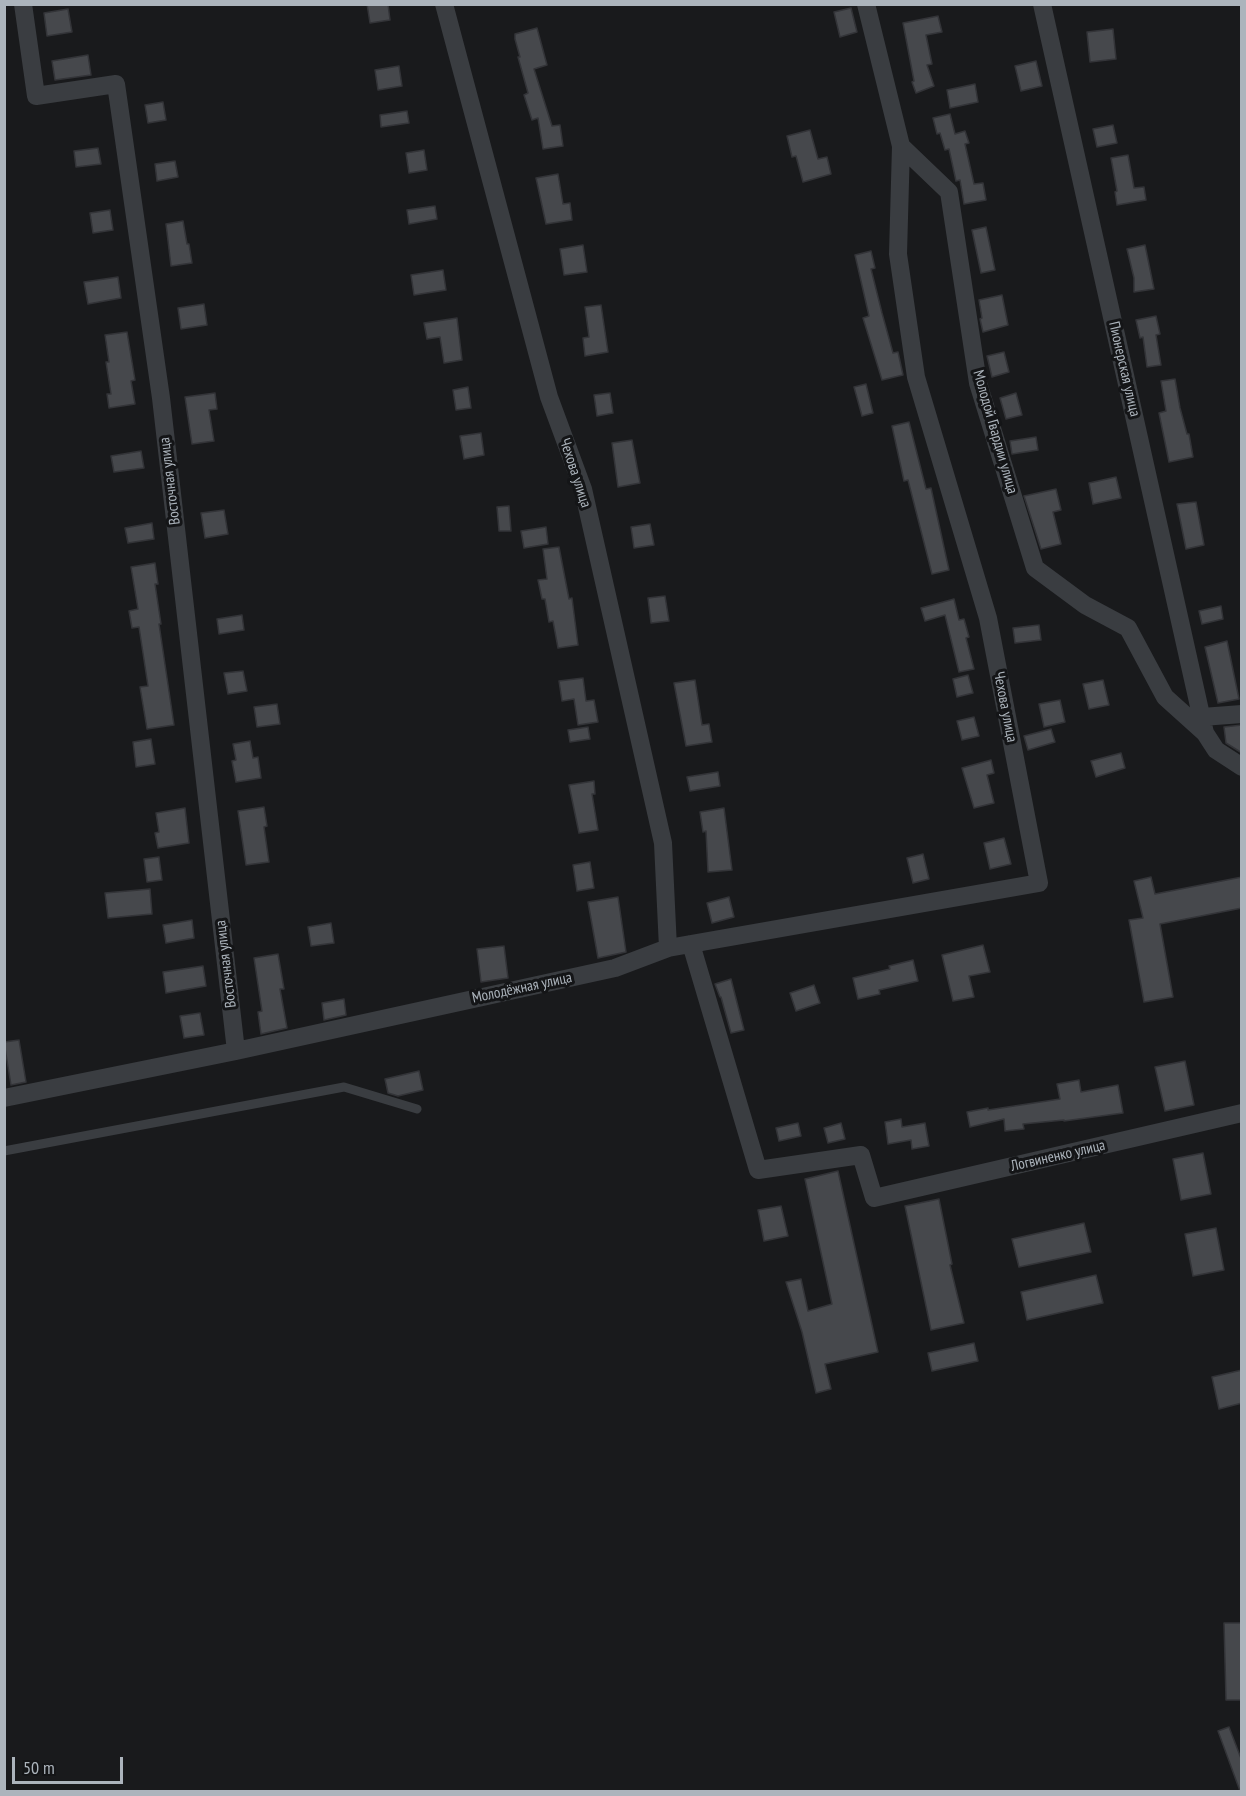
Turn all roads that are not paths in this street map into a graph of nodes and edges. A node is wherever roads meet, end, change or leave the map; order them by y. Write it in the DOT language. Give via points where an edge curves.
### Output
graph roads {
  1 [pos="23,4"];
  2 [pos="444,4"];
  3 [pos="866,4"];
  4 [pos="1042,4"];
  5 [pos="901,146"];
  6 [pos="1242,714"];
  7 [pos="1204,725"];
  8 [pos="1242,767"];
  9 [pos="1039,883"];
  10 [pos="691,944"];
  11 [pos="668,948"];
  12 [pos="236,1051"];
  13 [pos="4,1098"];
  14 [pos="417,1109"];
  15 [pos="1242,1113"];
  16 [pos="4,1151"];
  1 -- 12 [label="street, Восточная улица" via="36,96 116,84 161,398"];
  2 -- 11 [label="street, Чехова улица" via="549,397 583,489 663,843"];
  3 -- 5 [label="street"];
  4 -- 7 [label="street, Пионерская улица"];
  5 -- 7 [label="street, Молодой Гвардии улица" via="949,192 978,383 1035,568 1085,605 1128,628 1164,697"];
  5 -- 9 [label="street, Чехова улица" via="898,254 916,377 988,618"];
  6 -- 7 [label="street"];
  7 -- 8 [label="street, Молодой Гвардии улица" via="1216,750"];
  9 -- 10 [label="street, Молодёжная улица"];
  10 -- 11 [label="street, Молодёжная улица"];
  10 -- 15 [label="street, Логвиненко улица" via="758,1170 861,1155 874,1198"];
  11 -- 12 [label="street, Молодёжная улица" via="615,968"];
  12 -- 13 [label="street, Молодёжная улица"];
  14 -- 16 [label="lane" via="344,1087"];
}
